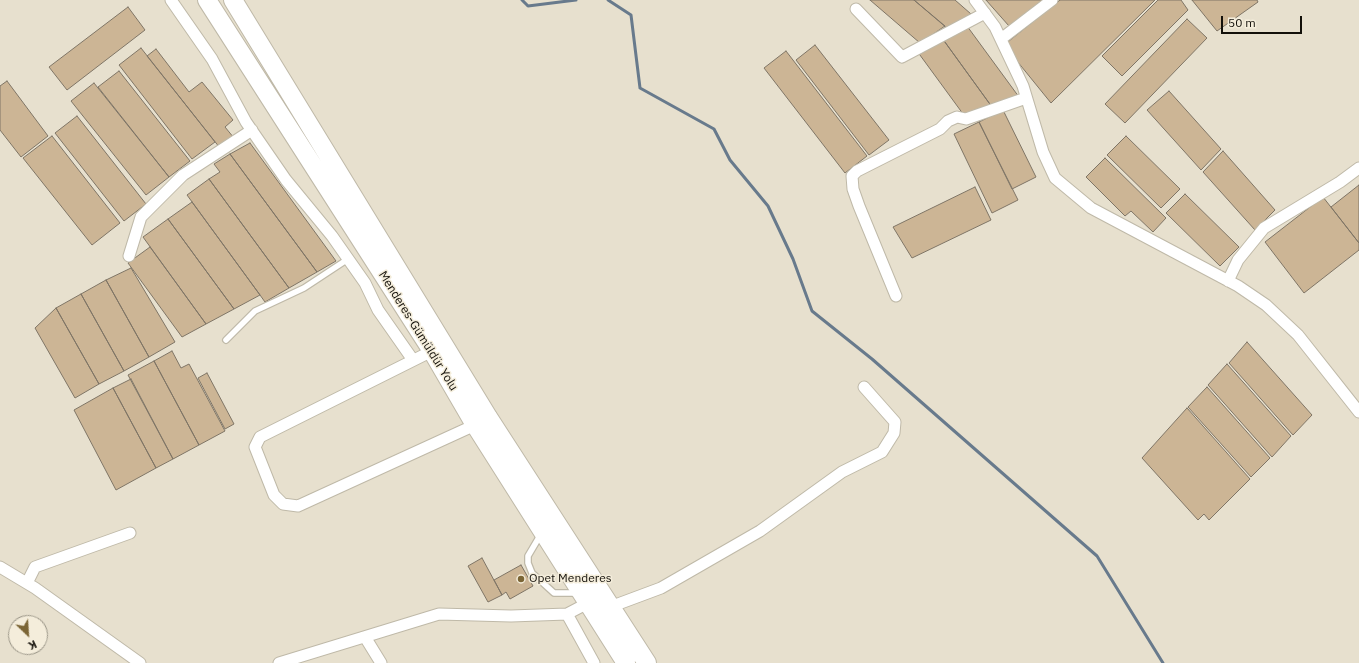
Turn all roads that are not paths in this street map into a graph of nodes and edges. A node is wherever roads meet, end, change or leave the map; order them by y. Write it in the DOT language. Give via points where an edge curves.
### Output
graph roads {
  1 [pos="171,0"];
  2 [pos="207,0"];
  3 [pos="233,0"];
  4 [pos="975,0"];
  5 [pos="1052,0"];
  6 [pos="856,9"];
  7 [pos="985,12"];
  8 [pos="1000,39"];
  9 [pos="1026,98"];
  10 [pos="252,130"];
  11 [pos="1359,168"];
  12 [pos="130,256"];
  13 [pos="348,259"];
  14 [pos="1228,281"];
  15 [pos="896,296"];
  16 [pos="226,340"];
  17 [pos="432,351"];
  18 [pos="413,360"];
  19 [pos="864,387"];
  20 [pos="1359,412"];
  21 [pos="475,425"];
  22 [pos="543,531"];
  23 [pos="130,533"];
  24 [pos="0,567"];
  25 [pos="27,583"];
  26 [pos="585,598"];
  27 [pos="610,607"];
  28 [pos="567,614"];
  29 [pos="365,637"];
  30 [pos="140,663"];
  31 [pos="279,663"];
  32 [pos="381,663"];
  33 [pos="594,663"];
  34 [pos="626,663"];
  35 [pos="647,663"];
  1 -- 10 [label="street" via="212,59"];
  2 -- 17 [label="main road, Menderes-Gümüldür Yolu"];
  3 -- 27 [label="main road, Menderes-Gümüldür Yolu" via="488,417"];
  4 -- 7 [label="street"];
  5 -- 8 [label="street"];
  6 -- 7 [label="street" via="902,56"];
  7 -- 8 [label="street"];
  8 -- 9 [label="street" via="1023,86"];
  9 -- 14 [label="street" via="1043,152 1055,178 1091,208"];
  9 -- 15 [label="street" via="966,119 952,119 926,137 857,171 852,176 859,206"];
  10 -- 12 [label="street" via="183,174 141,217"];
  10 -- 13 [label="street" via="286,180"];
  11 -- 14 [label="street" via="1264,228 1238,260"];
  13 -- 16 [label="lane" via="304,288 255,311"];
  13 -- 18 [label="street" via="378,310"];
  14 -- 20 [label="street" via="1266,306 1298,335"];
  17 -- 18 [label="street"];
  17 -- 21 [label="main road, Menderes-Gümüldür Yolu"];
  18 -- 21 [label="street" via="260,436 254,447 274,495 283,504 298,506"];
  19 -- 27 [label="street" via="895,422 894,433 882,452 842,472 760,531 661,588"];
  21 -- 22 [label="main road, Menderes-Gümüldür Yolu"];
  22 -- 26 [label="main road, Menderes-Gümüldür Yolu"];
  22 -- 26 [label="lane" via="528,556 532,573 554,593"];
  23 -- 25 [label="street" via="35,567"];
  24 -- 25 [label="street"];
  25 -- 30 [label="street"];
  26 -- 28 [label="street"];
  26 -- 34 [label="main road, Menderes-Gümüldür Yolu"];
  27 -- 35 [label="main road, Menderes-Gümüldür Yolu"];
  28 -- 29 [label="street" via="439,614"];
  28 -- 33 [label="street"];
  29 -- 31 [label="street"];
  29 -- 32 [label="street"];
}
